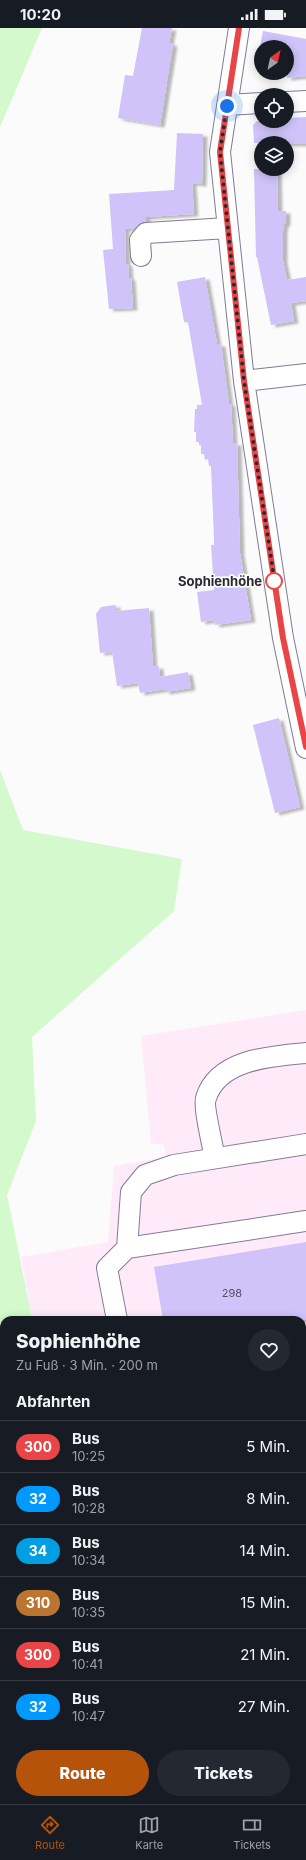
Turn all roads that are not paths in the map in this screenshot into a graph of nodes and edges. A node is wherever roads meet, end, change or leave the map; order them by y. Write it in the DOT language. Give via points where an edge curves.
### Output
graph roads {
  1 [pos="239,28"];
  2 [pos="306,101"];
  3 [pos="294,102"];
  4 [pos="254,104"];
  5 [pos="227,106"];
  6 [pos="228,228"];
  7 [pos="141,256"];
  8 [pos="306,374"];
  9 [pos="244,381"];
  10 [pos="306,748"];
  11 [pos="306,1053"];
  12 [pos="306,1144"];
  13 [pos="215,1158"];
  14 [pos="306,1221"];
  15 [pos="126,1248"];
  16 [pos="116,1316"];
  1 -- 5 [label="street"];
  2 -- 3 [label="street"];
  4 -- 5 [label="street"];
  5 -- 6 [label="street" via="220,152"];
  6 -- 7 [label="street" via="146,233 140,240"];
  6 -- 9 [label="street"];
  8 -- 9 [label="street"];
  9 -- 10 [label="street" via="283,638"];
  11 -- 13 [label="street" via="276,1055 238,1066 225,1073 214,1084 205,1099"];
  12 -- 13 [label="street"];
  13 -- 15 [label="street" via="174,1165 145,1175 131,1192"];
  14 -- 15 [label="street"];
  15 -- 16 [label="street" via="107,1268"];
}
